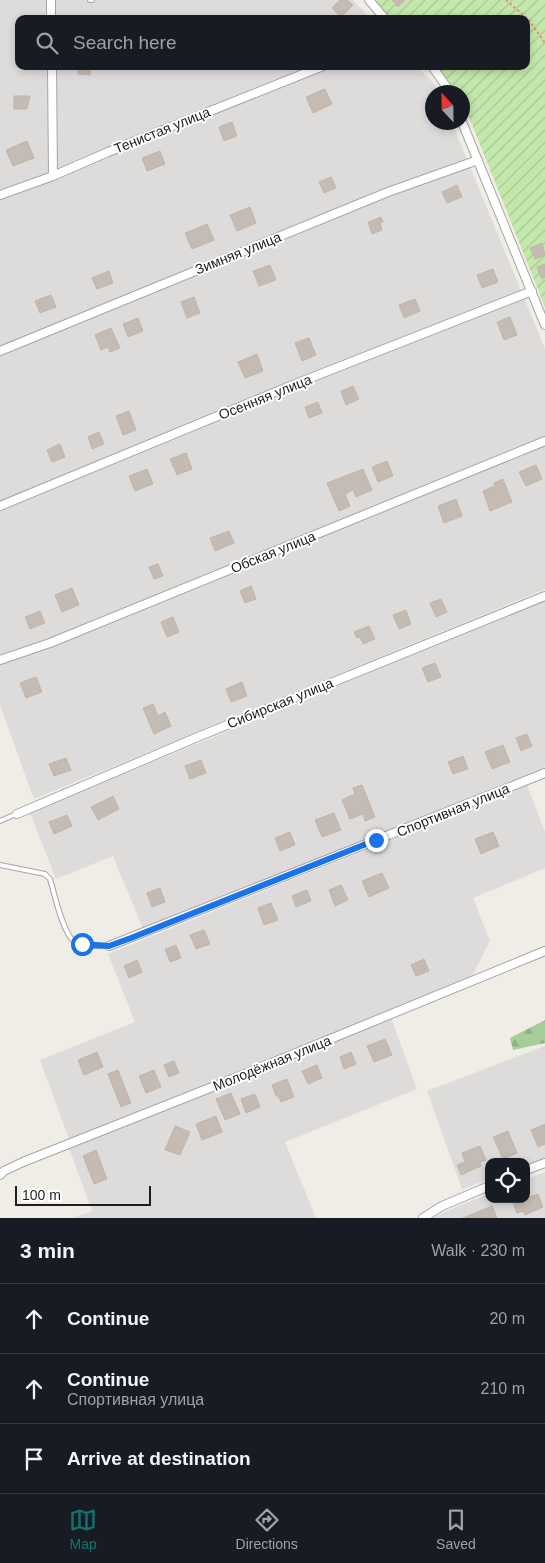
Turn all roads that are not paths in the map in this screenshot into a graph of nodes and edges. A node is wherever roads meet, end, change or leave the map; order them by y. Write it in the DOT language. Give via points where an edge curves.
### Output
graph roads {
  1 [pos="51,0"];
  2 [pos="368,0"];
  3 [pos="51,15"];
  4 [pos="381,15"];
  5 [pos="52,70"];
  6 [pos="313,70"];
  7 [pos="435,70"];
  8 [pos="445,85"];
  9 [pos="465,130"];
  10 [pos="478,160"];
  11 [pos="53,176"];
  12 [pos="0,195"];
  13 [pos="532,291"];
  14 [pos="545,324"];
  15 [pos="0,351"];
  16 [pos="545,441"];
  17 [pos="0,506"];
  18 [pos="545,596"];
  19 [pos="0,660"];
  20 [pos="545,773"];
  21 [pos="16,814"];
  22 [pos="0,821"];
  23 [pos="0,865"];
  24 [pos="109,946"];
  25 [pos="545,952"];
  26 [pos="545,1163"];
  27 [pos="530,1169"];
  28 [pos="0,1175"];
  29 [pos="485,1188"];
  30 [pos="422,1218"];
  1 -- 3 [label="street"];
  2 -- 4 [label="street"];
  5 -- 11 [label="street"];
  6 -- 11 [label="street, Тенистая улица"];
  7 -- 8 [label="street"];
  9 -- 10 [label="street"];
  10 -- 13 [label="street"];
  10 -- 15 [label="street, Зимняя улица" via="388,192"];
  11 -- 12 [label="street, Тенистая улица"];
  13 -- 14 [label="street"];
  13 -- 17 [label="street, Осенняя улица" via="295,384"];
  16 -- 19 [label="street, Обская улица" via="50,643"];
  18 -- 21 [label="street, Сибирская улица"];
  20 -- 24 [label="street, Спортивная улица"];
  21 -- 22 [label="lane"];
  23 -- 24 [label="lane" via="45,874 50,879 72,940"];
  25 -- 28 [label="street, Молодёжная улица" via="23,1162"];
  26 -- 27 [label="street"];
  29 -- 30 [label="street"];
}
